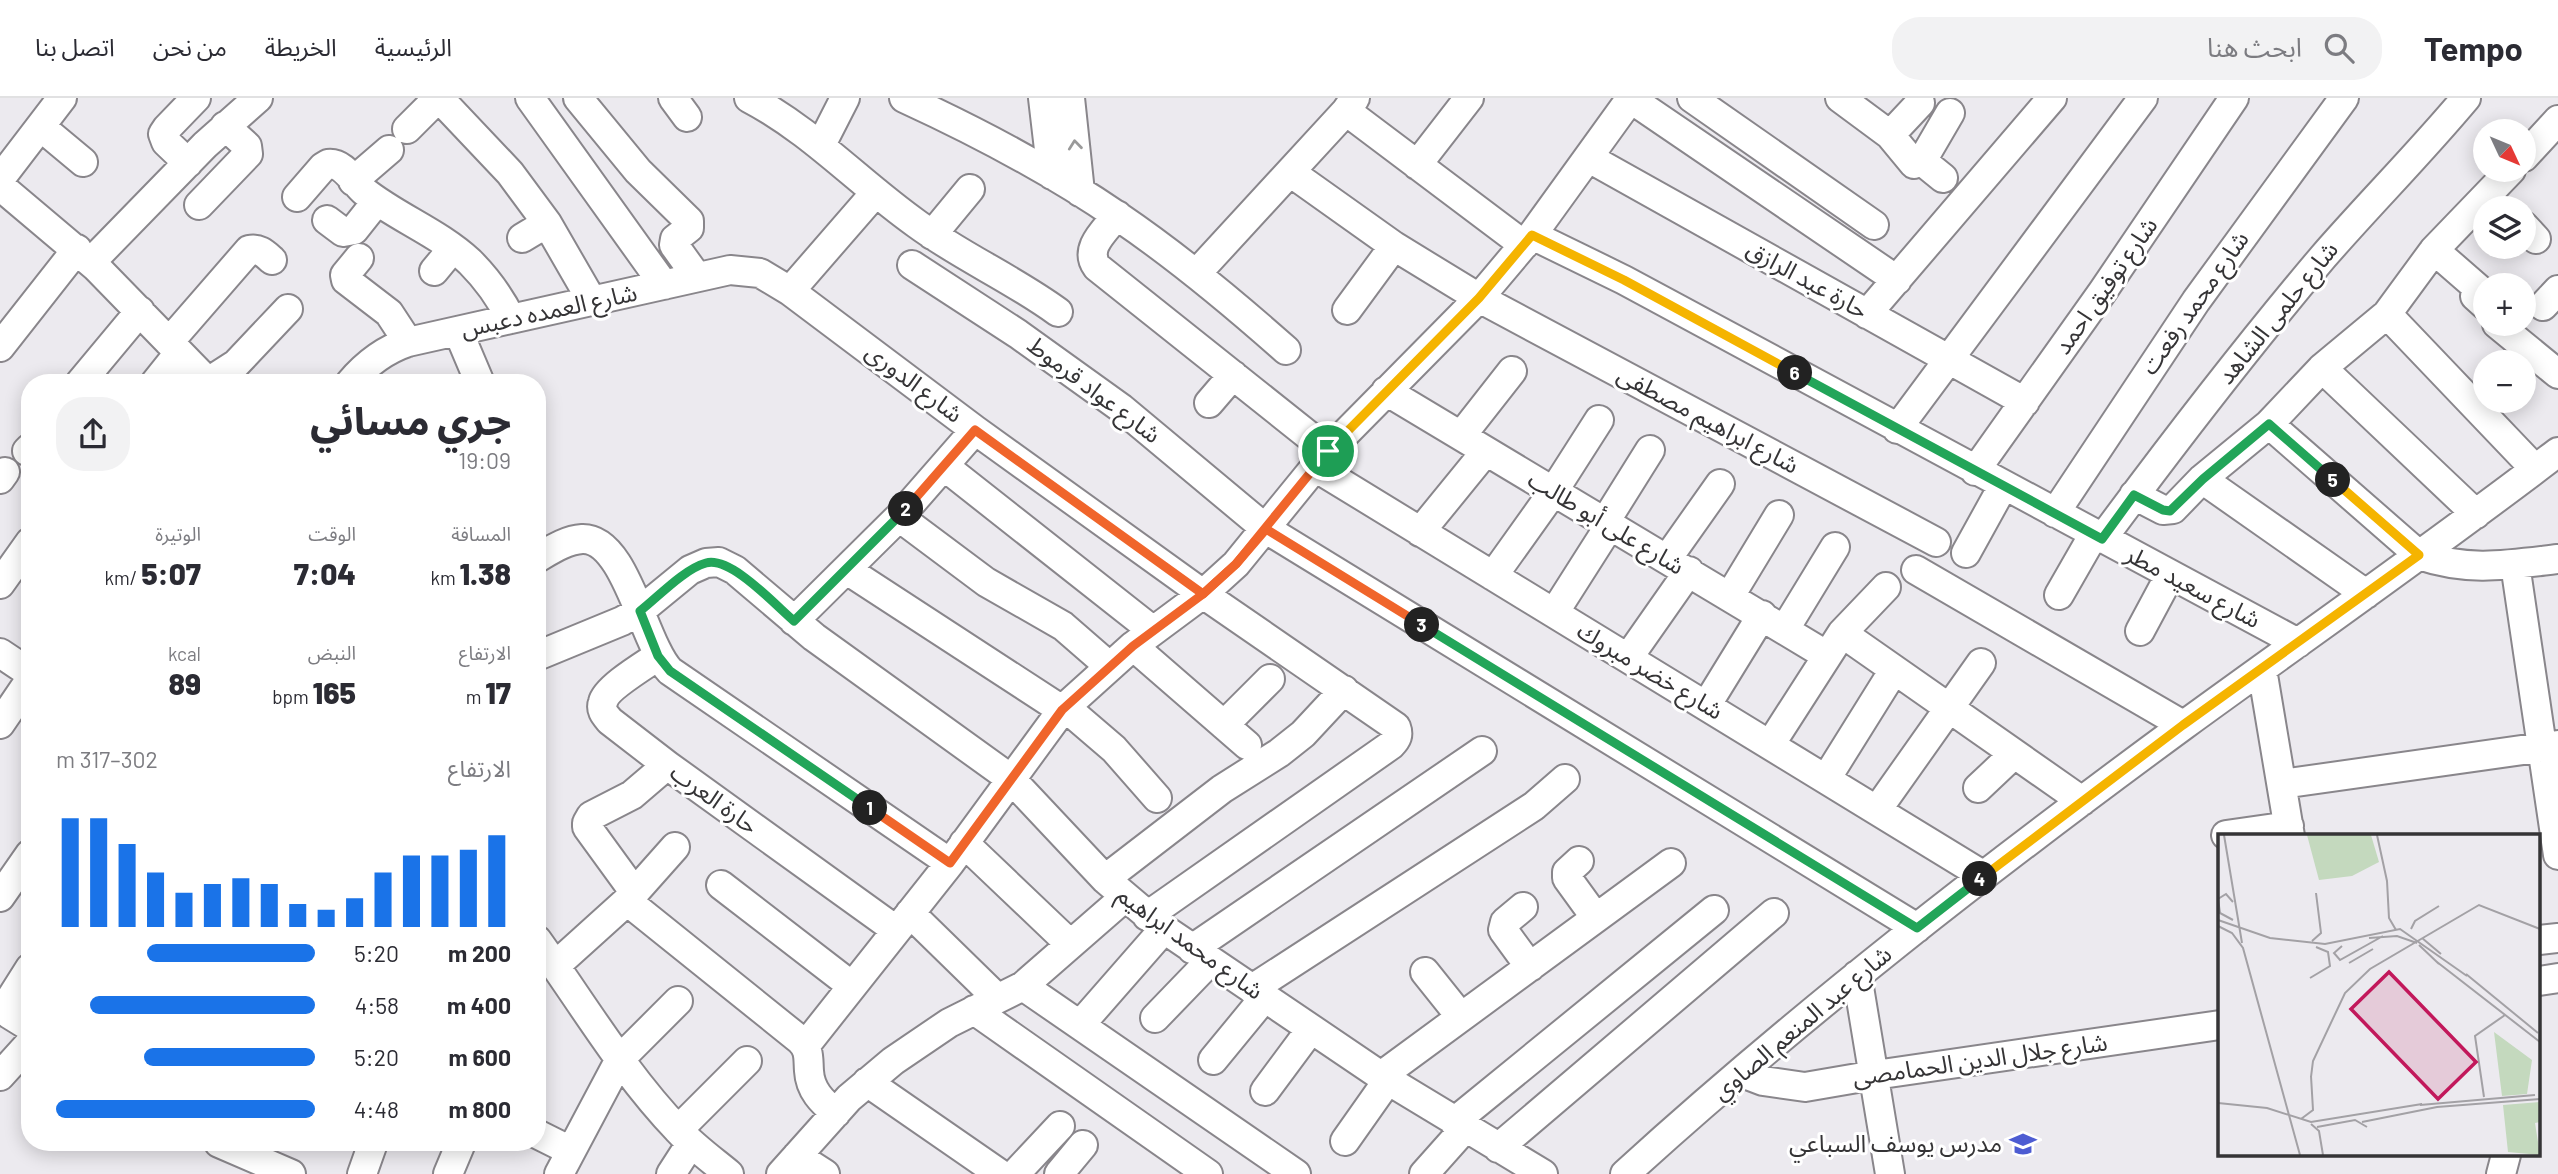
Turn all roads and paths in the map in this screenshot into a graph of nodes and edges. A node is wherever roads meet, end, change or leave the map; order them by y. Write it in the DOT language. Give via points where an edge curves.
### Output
graph roads {
  1 [pos="62,98"];
  2 [pos="198,98"];
  3 [pos="258,98"];
  4 [pos="439,98"];
  5 [pos="511,98"];
  6 [pos="525,98"];
  7 [pos="530,98"];
  8 [pos="578,98"];
  9 [pos="749,98"];
  10 [pos="845,98"];
  11 [pos="904,98"];
  12 [pos="1043,98"];
  13 [pos="1070,98"];
  14 [pos="1469,98"];
  15 [pos="1631,98"];
  16 [pos="1692,98"];
  17 [pos="2052,98"];
  18 [pos="2143,98"];
  19 [pos="2234,98"];
  20 [pos="2344,98"];
  21 [pos="2466,98"];
  22 [pos="1842,99"];
  23 [pos="1920,103"];
  24 [pos="1351,105"];
  25 [pos="1950,113"];
  26 [pos="2558,120"];
  27 [pos="226,125"];
  28 [pos="41,127"];
  29 [pos="1890,135"];
  30 [pos="2536,144"];
  31 [pos="821,145"];
  32 [pos="1589,158"];
  33 [pos="83,162"];
  34 [pos="188,163"];
  35 [pos="1417,165"];
  36 [pos="1290,172"];
  37 [pos="1052,175"];
  38 [pos="0,179"];
  39 [pos="353,181"];
  40 [pos="0,187"];
  41 [pos="970,189"];
  42 [pos="876,192"];
  43 [pos="1080,192"];
  44 [pos="298,197"];
  45 [pos="377,201"];
  46 [pos="199,205"];
  47 [pos="1117,215"];
  48 [pos="327,220"];
  49 [pos="2473,220"];
  50 [pos="547,223"];
  51 [pos="1874,225"];
  52 [pos="932,235"];
  53 [pos="522,238"];
  54 [pos="1528,240"];
  55 [pos="1394,246"];
  56 [pos="453,248"];
  57 [pos="2434,250"];
  58 [pos="84,256"];
  59 [pos="359,258"];
  60 [pos="272,260"];
  61 [pos="912,265"];
  62 [pos="434,271"];
  63 [pos="760,273"];
  64 [pos="1196,274"];
  65 [pos="697,277"];
  66 [pos="1897,279"];
  67 [pos="2473,284"];
  68 [pos="664,285"];
  69 [pos="790,291"];
  70 [pos="1479,298"];
  71 [pos="592,301"];
  72 [pos="288,309"];
  73 [pos="1348,310"];
  74 [pos="140,311"];
  75 [pos="1058,312"];
  76 [pos="1867,314"];
  77 [pos="2387,314"];
  78 [pos="512,319"];
  79 [pos="458,331"];
  80 [pos="2512,336"];
  81 [pos="408,342"];
  82 [pos="0,346"];
  83 [pos="174,347"];
  84 [pos="1286,350"];
  85 [pos="1948,359"];
  86 [pos="2322,369"];
  87 [pos="1512,371"];
  88 [pos="88,374"];
  89 [pos="160,374"];
  90 [pos="200,374"];
  91 [pos="222,374"];
  92 [pos="358,374"];
  93 [pos="476,374"];
  94 [pos="2558,374"];
  95 [pos="1233,375"];
  96 [pos="1387,391"];
  97 [pos="2025,402"];
  98 [pos="1209,403"];
  99 [pos="1599,419"];
  100 [pos="2269,424"];
  101 [pos="1897,429"];
  102 [pos="975,430"];
  103 [pos="1461,436"];
  104 [pos="1650,450"];
  105 [pos="1486,451"];
  106 [pos="2558,452"];
  107 [pos="1321,459"];
  108 [pos="944,466"];
  109 [pos="2535,470"];
  110 [pos="1975,471"];
  111 [pos="2203,479"];
  112 [pos="1720,484"];
  113 [pos="2003,486"];
  114 [pos="1553,492"];
  115 [pos="2134,495"];
  116 [pos="2055,513"];
  117 [pos="2476,514"];
  118 [pos="1779,515"];
  119 [pos="899,517"];
  120 [pos="1608,523"];
  121 [pos="1266,529"];
  122 [pos="1420,532"];
  123 [pos="2098,537"];
  124 [pos="1936,542"];
  125 [pos="1835,547"];
  126 [pos="20,548"];
  127 [pos="1966,552"];
  128 [pos="546,553"];
  129 [pos="2419,555"];
  130 [pos="2558,559"];
  131 [pos="2515,564"];
  132 [pos="1678,565"];
  133 [pos="847,570"];
  134 [pos="1916,570"];
  135 [pos="2170,575"];
  136 [pos="1493,576"];
  137 [pos="0,584"];
  138 [pos="1886,587"];
  139 [pos="1203,594"];
  140 [pos="2366,594"];
  141 [pos="2059,595"];
  142 [pos="1730,596"];
  143 [pos="640,611"];
  144 [pos="1554,613"];
  145 [pos="794,621"];
  146 [pos="1773,622"];
  147 [pos="2140,631"];
  148 [pos="1142,638"];
  149 [pos="2298,643"];
  150 [pos="1834,644"];
  151 [pos="546,652"];
  152 [pos="0,653"];
  153 [pos="658,656"];
  154 [pos="1628,659"];
  155 [pos="1981,663"];
  156 [pos="1109,666"];
  157 [pos="21,667"];
  158 [pos="2262,669"];
  159 [pos="1894,670"];
  160 [pos="1270,680"];
  161 [pos="1344,690"];
  162 [pos="21,693"];
  163 [pos="1706,706"];
  164 [pos="1063,709"];
  165 [pos="1951,709"];
  166 [pos="0,724"];
  167 [pos="1224,725"];
  168 [pos="2183,725"];
  169 [pos="1247,745"];
  170 [pos="1770,745"];
  171 [pos="2550,746"];
  172 [pos="1482,751"];
  173 [pos="2014,754"];
  174 [pos="667,765"];
  175 [pos="1011,779"];
  176 [pos="1565,779"];
  177 [pos="1826,779"];
  178 [pos="2282,784"];
  179 [pos="1978,788"];
  180 [pos="1157,798"];
  181 [pos="2082,801"];
  182 [pos="1877,810"];
  183 [pos="2290,831"];
  184 [pos="2241,834"];
  185 [pos="675,847"];
  186 [pos="957,853"];
  187 [pos="2558,855"];
  188 [pos="1579,861"];
  189 [pos="1671,863"];
  190 [pos="19,867"];
  191 [pos="1984,876"];
  192 [pos="721,886"];
  193 [pos="1115,888"];
  194 [pos="0,897"];
  195 [pos="631,897"];
  196 [pos="1524,906"];
  197 [pos="1714,910"];
  198 [pos="1774,913"];
  199 [pos="1596,918"];
  200 [pos="903,922"];
  201 [pos="1155,922"];
  202 [pos="1917,928"];
  203 [pos="2558,937"];
  204 [pos="2540,940"];
  205 [pos="1069,943"];
  206 [pos="546,949"];
  207 [pos="546,955"];
  208 [pos="1201,955"];
  209 [pos="1530,967"];
  210 [pos="1425,972"];
  211 [pos="1857,975"];
  212 [pos="2558,978"];
  213 [pos="2540,981"];
  214 [pos="21,982"];
  215 [pos="852,986"];
  216 [pos="1023,986"];
  217 [pos="1258,993"];
  218 [pos="678,1001"];
  219 [pos="986,1004"];
  220 [pos="1461,1017"];
  221 [pos="1155,1018"];
  222 [pos="1080,1025"];
  223 [pos="2218,1025"];
  224 [pos="1311,1029"];
  225 [pos="21,1032"];
  226 [pos="805,1046"];
  227 [pos="21,1051"];
  228 [pos="620,1059"];
  229 [pos="1213,1060"];
  230 [pos="747,1061"];
  231 [pos="1742,1073"];
  232 [pos="1875,1075"];
  233 [pos="0,1076"];
  234 [pos="1384,1078"];
  235 [pos="867,1082"];
  236 [pos="1265,1091"];
  237 [pos="836,1113"];
  238 [pos="1460,1125"];
  239 [pos="1060,1126"];
  240 [pos="685,1137"];
  241 [pos="1345,1141"];
  242 [pos="546,1143"];
  243 [pos="1083,1145"];
  244 [pos="1498,1148"];
  245 [pos="240,1151"];
  246 [pos="370,1151"];
  247 [pos="458,1151"];
  248 [pos="2506,1156"];
  249 [pos="565,1163"];
  250 [pos="274,1164"];
  251 [pos="789,1165"];
  252 [pos="1537,1173"];
  253 [pos="362,1174"];
  254 [pos="448,1174"];
  255 [pos="671,1174"];
  256 [pos="729,1174"];
  257 [pos="825,1174"];
  258 [pos="1000,1174"];
  259 [pos="1015,1174"];
  260 [pos="1059,1174"];
  261 [pos="1208,1174"];
  262 [pos="1296,1174"];
  263 [pos="1424,1174"];
  264 [pos="1625,1174"];
  265 [pos="1890,1174"];
  266 [pos="2501,1174"];
  1 -- 28 [label="street"];
  2 -- 27 [label="street"];
  2 -- 34 [label="street" via="163,134"];
  3 -- 27 [label="street"];
  4 -- 39 [label="street"];
  4 -- 50 [label="street" via="510,173"];
  5 -- 6 [label="street" via="517,102"];
  7 -- 68 [label="street" via="554,153"];
  8 -- 65 [label="street" via="638,171 689,221 689,228 674,245"];
  9 -- 31 [label="street"];
  10 -- 31 [label="street"];
  11 -- 37 [label="street"];
  12 -- 37 [label="street"];
  43 -- 13 [label="street, one-way"];
  14 -- 35 [label="street"];
  15 -- 32 [label="street"];
  15 -- 66 [label="street"];
  16 -- 51 [label="street"];
  17 -- 66 [label="street"];
  18 -- 85 [label="street"];
  19 -- 97 [label="street, شارع توفيق احمد"];
  20 -- 116 [label="street, شارع محمد رفعت" via="2196,301"];
  21 -- 115 [label="street, شارع حلمى الشاهد" via="2273,318"];
  22 -- 29 [label="street"];
  23 -- 29 [label="street"];
  24 -- 35 [label="street, شارع سعيد مطر"];
  24 -- 36 [label="street"];
  25 -- 29 [label="street" via="1933,170 1914,164"];
  26 -- 30 [label="street"];
  27 -- 34 [label="street"];
  27 -- 46 [label="street" via="247,146 248,154"];
  28 -- 33 [label="street"];
  28 -- 38 [label="street"];
  31 -- 42 [label="street"];
  32 -- 54 [label="street"];
  32 -- 76 [label="street, حارة عبد الرازق"];
  34 -- 58 [label="street"];
  35 -- 54 [label="street, شارع سعيد مطر"];
  36 -- 55 [label="street, شارع ابراهيم مصطفى"];
  36 -- 64 [label="street"];
  37 -- 43 [label="street"];
  39 -- 44 [label="street" via="339,165 328,164"];
  39 -- 45 [label="street"];
  40 -- 58 [label="street"];
  41 -- 52 [label="street"];
  42 -- 52 [label="street"];
  42 -- 69 [label="street"];
  43 -- 47 [label="street"];
  45 -- 48 [label="street" via="354,230 343,232"];
  45 -- 56 [label="street"];
  47 -- 64 [label="street"];
  47 -- 95 [label="street, شارع خضر مبروك" via="1093,247 1097,267"];
  49 -- 57 [label="street"];
  50 -- 53 [label="street"];
  50 -- 71 [label="street"];
  52 -- 75 [label="street"];
  54 -- 70 [label="street"];
  54 -- 101 [label="street, شارع سعيد مطر" via="1624,280"];
  55 -- 70 [label="street, شارع ابراهيم مصطفى"];
  55 -- 73 [label="street"];
  56 -- 62 [label="street"];
  56 -- 78 [label="street" via="485,278"];
  57 -- 67 [label="street"];
  57 -- 77 [label="street"];
  58 -- 74 [label="street"];
  58 -- 82 [label="street"];
  59 -- 81 [label="street" via="346,280 389,313"];
  60 -- 83 [label="street" via="262,251 249,250"];
  61 -- 121 [label="street, شارع عواد قرموط" via="1100,393"];
  63 -- 65 [label="street, شارع العمده دعبس" via="730,270"];
  63 -- 69 [label="street, شارع الدورى"];
  64 -- 84 [label="street"];
  65 -- 68 [label="street, شارع العمده دعبس"];
  66 -- 76 [label="street"];
  68 -- 71 [label="street, شارع العمده دعبس"];
  69 -- 102 [label="street, شارع الدورى"];
  70 -- 96 [label="street"];
  70 -- 124 [label="street, شارع ابراهيم مصطفى"];
  71 -- 78 [label="street, شارع العمده دعبس"];
  72 -- 91 [label="street"];
  74 -- 83 [label="street"];
  74 -- 88 [label="street"];
  76 -- 85 [label="street, حارة عبد الرازق"];
  77 -- 86 [label="street"];
  77 -- 109 [label="street"];
  78 -- 79 [label="street, شارع العمده دعبس"];
  79 -- 81 [label="street, شارع العمده دعبس"];
  79 -- 93 [label="street"];
  80 -- 94 [label="street"];
  81 -- 92 [label="street, شارع العمده دعبس" via="379,355"];
  83 -- 89 [label="street"];
  83 -- 90 [label="street"];
  85 -- 97 [label="street, حارة عبد الرازق"];
  85 -- 101 [label="street"];
  86 -- 100 [label="street"];
  86 -- 117 [label="street"];
  87 -- 103 [label="street"];
  95 -- 98 [label="street"];
  95 -- 107 [label="street, شارع خضر مبروك"];
  96 -- 103 [label="street, شارع على أبو طالب"];
  96 -- 107 [label="street"];
  97 -- 110 [label="street, شارع توفيق احمد"];
  99 -- 114 [label="street"];
  100 -- 111 [label="street"];
  100 -- 129 [label="street"];
  101 -- 110 [label="street, شارع سعيد مطر"];
  102 -- 108 [label="street"];
  102 -- 139 [label="street, شارع الدورى"];
  103 -- 105 [label="street, شارع على أبو طالب"];
  104 -- 120 [label="street"];
  105 -- 114 [label="street, شارع على أبو طالب"];
  105 -- 122 [label="street"];
  106 -- 109 [label="street, شارع عبد المنعم الصاوي"];
  107 -- 121 [label="street"];
  107 -- 122 [label="street, شارع خضر مبروك"];
  108 -- 119 [label="street"];
  108 -- 148 [label="street"];
  109 -- 117 [label="street, شارع عبد المنعم الصاوي"];
  110 -- 113 [label="street, شارع سعيد مطر"];
  111 -- 115 [label="street" via="2170,511"];
  111 -- 140 [label="street"];
  112 -- 132 [label="street"];
  113 -- 116 [label="street, شارع سعيد مطر"];
  113 -- 127 [label="street"];
  114 -- 120 [label="street, شارع على أبو طالب"];
  114 -- 136 [label="street"];
  115 -- 123 [label="street, شارع حلمى الشاهد"];
  116 -- 123 [label="street, شارع سعيد مطر"];
  117 -- 129 [label="street, شارع عبد المنعم الصاوي"];
  118 -- 142 [label="street"];
  119 -- 133 [label="street"];
  119 -- 156 [label="street" via="986,582 1063,626"];
  120 -- 132 [label="street, شارع على أبو طالب"];
  120 -- 144 [label="street"];
  121 -- 139 [label="street"];
  121 -- 202 [label="street, شارع عواد قرموط"];
  122 -- 136 [label="street, شارع خضر مبروك"];
  123 -- 135 [label="street, شارع سعيد مطر"];
  123 -- 141 [label="street, شارع حلمى الشاهد"];
  125 -- 146 [label="street"];
  126 -- 137 [label="street"];
  128 -- 143 [label="street" via="586,538 601,545 624,573"];
  129 -- 131 [label="street" via="2467,567"];
  129 -- 140 [label="street, شارع عبد المنعم الصاوي"];
  130 -- 131 [label="street"];
  131 -- 171 [label="street"];
  132 -- 142 [label="street, شارع على أبو طالب"];
  132 -- 154 [label="street"];
  133 -- 145 [label="street"];
  133 -- 164 [label="street"];
  134 -- 168 [label="street"];
  135 -- 147 [label="street"];
  135 -- 149 [label="street, شارع سعيد مطر"];
  136 -- 144 [label="street, شارع خضر مبروك"];
  138 -- 150 [label="street"];
  139 -- 148 [label="street"];
  139 -- 161 [label="street, شارع الدورى"];
  140 -- 149 [label="street, شارع عبد المنعم الصاوي"];
  142 -- 146 [label="street, شارع على أبو طالب"];
  143 -- 145 [label="street, شارع محمد ابراهيم" via="690,570 719,562 735,570"];
  143 -- 151 [label="street"];
  143 -- 153 [label="street"];
  144 -- 154 [label="street, شارع خضر مبروك"];
  145 -- 175 [label="street, شارع محمد ابراهيم"];
  146 -- 150 [label="street, شارع على أبو طالب"];
  146 -- 163 [label="street"];
  148 -- 156 [label="street"];
  148 -- 167 [label="street"];
  149 -- 158 [label="street, شارع عبد المنعم الصاوي"];
  150 -- 159 [label="street, شارع على أبو طالب"];
  150 -- 170 [label="street"];
  152 -- 157 [label="street"];
  153 -- 174 [label="street, حارة العرب" via="602,702 610,721"];
  153 -- 186 [label="street" via="670,671"];
  154 -- 163 [label="street, شارع خضر مبروك"];
  155 -- 165 [label="street"];
  156 -- 164 [label="street"];
  158 -- 168 [label="street, شارع عبد المنعم الصاوي"];
  158 -- 178 [label="street"];
  159 -- 165 [label="street, شارع على أبو طالب"];
  159 -- 177 [label="street"];
  160 -- 167 [label="street"];
  161 -- 193 [label="street" via="1295,741 1222,789"];
  161 -- 201 [label="street, شارع الدورى" via="1391,722 1398,733 1396,740"];
  162 -- 166 [label="street"];
  163 -- 170 [label="street, شارع خضر مبروك"];
  164 -- 175 [label="street"];
  164 -- 180 [label="street" via="1114,750"];
  165 -- 173 [label="street, شارع على أبو طالب"];
  165 -- 182 [label="street"];
  167 -- 169 [label="street"];
  168 -- 181 [label="street, شارع عبد المنعم الصاوي"];
  170 -- 177 [label="street, شارع خضر مبروك"];
  171 -- 178 [label="street"];
  171 -- 187 [label="street"];
  172 -- 208 [label="street"];
  173 -- 179 [label="street"];
  173 -- 181 [label="street, شارع على أبو طالب"];
  174 -- 195 [label="street" via="632,795 591,816 587,823"];
  174 -- 200 [label="street, حارة العرب"];
  175 -- 186 [label="street"];
  175 -- 193 [label="street, شارع محمد ابراهيم"];
  176 -- 217 [label="street" via="1534,806"];
  177 -- 182 [label="street, شارع خضر مبروك"];
  178 -- 183 [label="street"];
  181 -- 191 [label="street, شارع عبد المنعم الصاوي"];
  182 -- 191 [label="street, شارع خضر مبروك"];
  183 -- 184 [label="street"];
  185 -- 195 [label="street"];
  186 -- 200 [label="street"];
  186 -- 205 [label="street"];
  188 -- 199 [label="street" via="1567,878"];
  189 -- 199 [label="street"];
  190 -- 194 [label="street"];
  191 -- 202 [label="street, شارع عبد المنعم الصاوي"];
  192 -- 215 [label="street"];
  193 -- 201 [label="street, شارع محمد ابراهيم"];
  193 -- 205 [label="street"];
  195 -- 206 [label="street"];
  195 -- 226 [label="street"];
  196 -- 209 [label="street" via="1503,927"];
  197 -- 238 [label="street"];
  198 -- 244 [label="street"];
  199 -- 209 [label="street"];
  200 -- 215 [label="street"];
  200 -- 219 [label="street, حارة العرب"];
  201 -- 208 [label="street, شارع محمد ابراهيم"];
  201 -- 222 [label="street"];
  202 -- 211 [label="street, شارع عبد المنعم الصاوي"];
  203 -- 204 [label="street"];
  205 -- 216 [label="street"];
  207 -- 228 [label="street"];
  208 -- 217 [label="street, شارع محمد ابراهيم"];
  208 -- 221 [label="street"];
  209 -- 220 [label="street"];
  210 -- 220 [label="street"];
  211 -- 231 [label="street, شارع عبد المنعم الصاوي"];
  211 -- 232 [label="street"];
  212 -- 213 [label="street"];
  214 -- 225 [label="street" via="6,1006"];
  215 -- 226 [label="street"];
  216 -- 219 [label="street"];
  216 -- 222 [label="street"];
  217 -- 224 [label="street, شارع محمد ابراهيم"];
  217 -- 229 [label="street"];
  218 -- 228 [label="street"];
  219 -- 235 [label="street" via="920,1041"];
  219 -- 261 [label="street, حارة العرب"];
  220 -- 234 [label="street"];
  222 -- 262 [label="street"];
  223 -- 232 [label="street, شارع جلال الدين الحمامصى"];
  224 -- 234 [label="street, شارع محمد ابراهيم"];
  224 -- 236 [label="street"];
  226 -- 237 [label="street" via="814,1089"];
  227 -- 233 [label="street"];
  228 -- 240 [label="street"];
  228 -- 249 [label="street"];
  230 -- 240 [label="street"];
  231 -- 232 [label="street, شارع جلال الدين الحمامصى" via="1805,1087"];
  231 -- 264 [label="street, شارع عبد المنعم الصاوي"];
  232 -- 265 [label="street"];
  234 -- 238 [label="street, شارع محمد ابراهيم"];
  234 -- 241 [label="street"];
  235 -- 237 [label="street"];
  235 -- 258 [label="street"];
  237 -- 251 [label="street"];
  238 -- 244 [label="street, شارع محمد ابراهيم"];
  238 -- 263 [label="street"];
  239 -- 259 [label="street"];
  240 -- 255 [label="street"];
  240 -- 256 [label="street"];
  242 -- 249 [label="street"];
  243 -- 260 [label="street"];
  244 -- 252 [label="street, شارع محمد ابراهيم"];
  245 -- 250 [label="street"];
  246 -- 253 [label="street"];
  247 -- 254 [label="street"];
  248 -- 266 [label="street"];
  251 -- 257 [label="street"];
}
